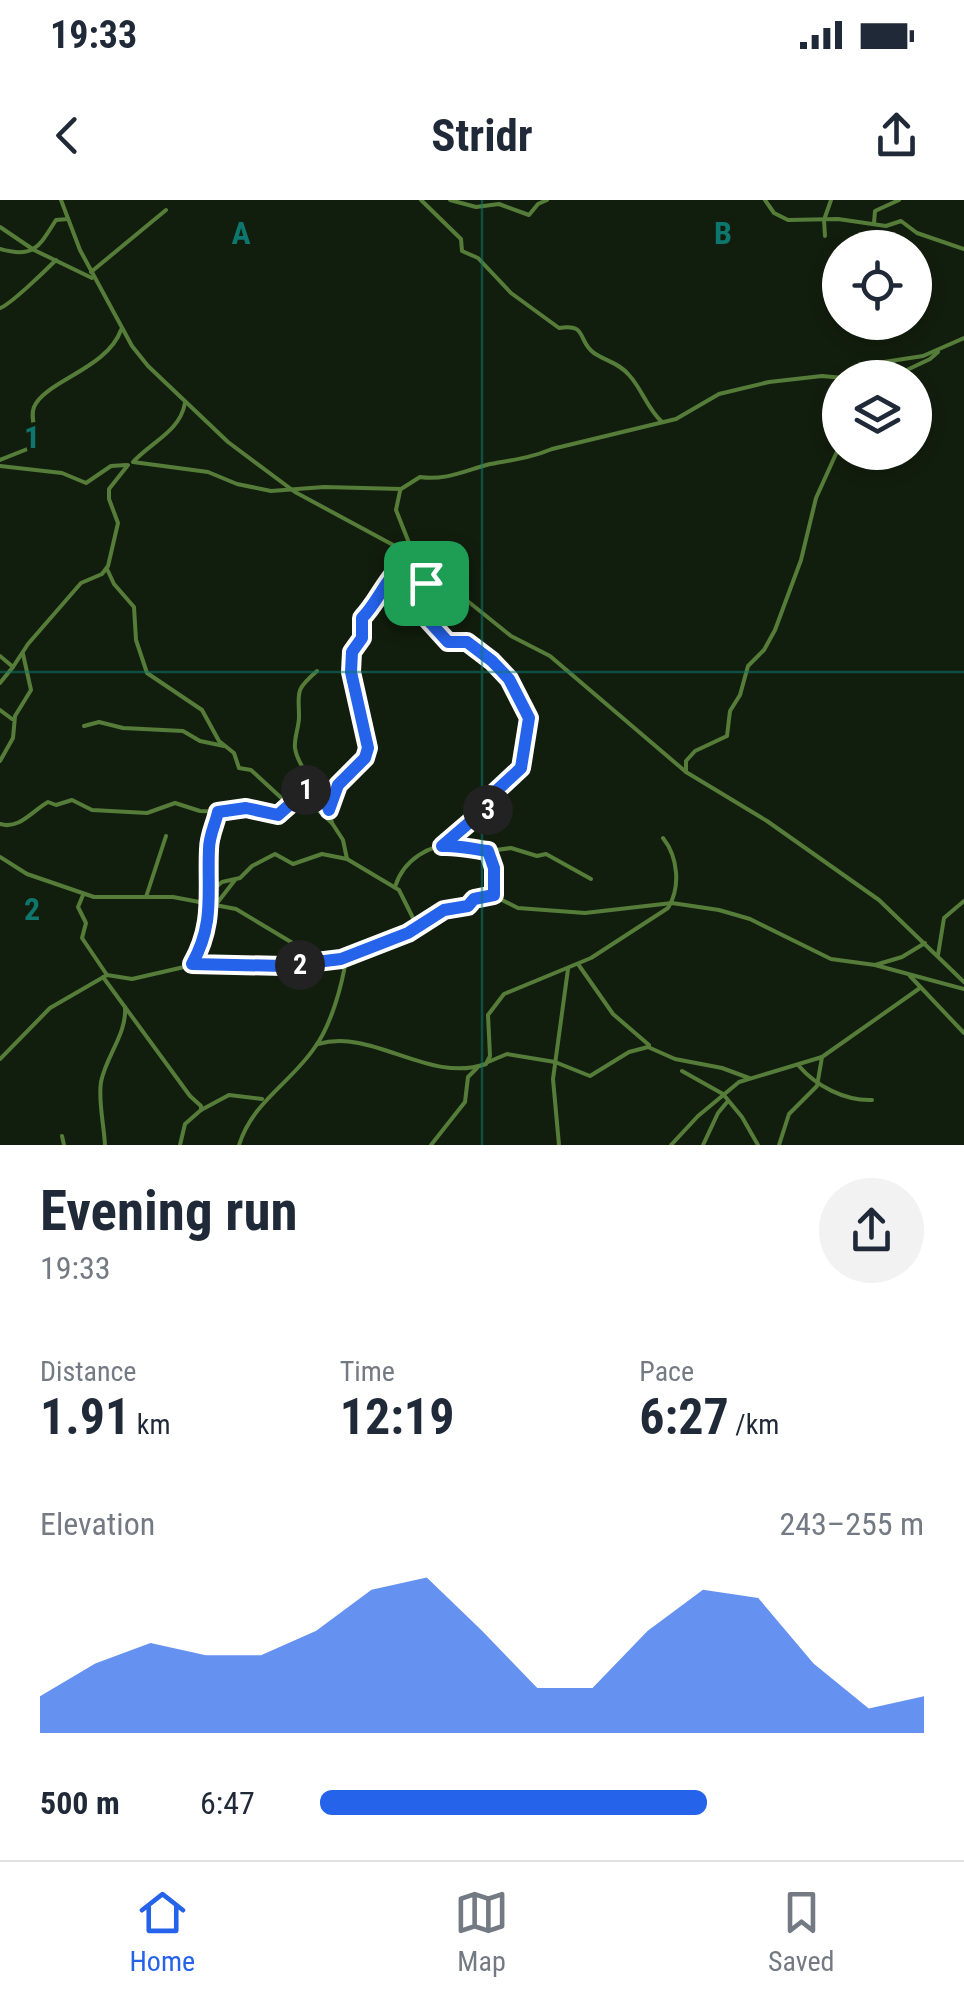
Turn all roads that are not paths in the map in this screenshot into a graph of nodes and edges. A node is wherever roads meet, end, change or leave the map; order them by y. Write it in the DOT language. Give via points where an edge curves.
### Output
graph roads {
  1 [pos="61,200"];
  2 [pos="420,200"];
  3 [pos="450,200"];
  4 [pos="547,200"];
  5 [pos="765,200"];
  6 [pos="831,200"];
  7 [pos="899,200"];
  8 [pos="166,210"];
  9 [pos="68,219"];
  10 [pos="824,220"];
  11 [pos="874,223"];
  12 [pos="0,228"];
  13 [pos="825,230"];
  14 [pos="0,249"];
  15 [pos="964,249"];
  16 [pos="34,250"];
  17 [pos="56,260"];
  18 [pos="91,272"];
  19 [pos="96,280"];
  20 [pos="0,308"];
  21 [pos="122,329"];
  22 [pos="964,338"];
  23 [pos="942,347"];
  24 [pos="900,360"];
  25 [pos="928,360"];
  26 [pos="822,378"];
  27 [pos="186,402"];
  28 [pos="662,422"];
  29 [pos="0,463"];
  30 [pos="130,464"];
  31 [pos="829,470"];
  32 [pos="401,489"];
  33 [pos="295,492"];
  34 [pos="415,558"];
  35 [pos="426,566"];
  36 [pos="106,569"];
  37 [pos="23,654"];
  38 [pos="0,656"];
  39 [pos="13,667"];
  40 [pos="317,671"];
  41 [pos="0,683"];
  42 [pos="0,710"];
  43 [pos="14,721"];
  44 [pos="84,726"];
  45 [pos="224,746"];
  46 [pos="0,761"];
  47 [pos="686,772"];
  48 [pos="313,784"];
  49 [pos="300,796"];
  50 [pos="289,805"];
  51 [pos="329,810"];
  52 [pos="218,812"];
  53 [pos="332,823"];
  54 [pos="2,826"];
  55 [pos="166,836"];
  56 [pos="662,838"];
  57 [pos="442,846"];
  58 [pos="488,851"];
  59 [pos="0,856"];
  60 [pos="346,859"];
  61 [pos="590,879"];
  62 [pos="235,880"];
  63 [pos="395,887"];
  64 [pos="210,892"];
  65 [pos="83,895"];
  66 [pos="494,895"];
  67 [pos="146,897"];
  68 [pos="964,902"];
  69 [pos="672,903"];
  70 [pos="212,906"];
  71 [pos="418,926"];
  72 [pos="925,943"];
  73 [pos="938,956"];
  74 [pos="346,957"];
  75 [pos="330,960"];
  76 [pos="192,964"];
  77 [pos="578,964"];
  78 [pos="875,965"];
  79 [pos="568,968"];
  80 [pos="105,976"];
  81 [pos="910,976"];
  82 [pos="964,986"];
  83 [pos="920,988"];
  84 [pos="125,1008"];
  85 [pos="964,1033"];
  86 [pos="318,1044"];
  87 [pos="652,1048"];
  88 [pos="822,1057"];
  89 [pos="0,1059"];
  90 [pos="488,1062"];
  91 [pos="555,1062"];
  92 [pos="480,1066"];
  93 [pos="798,1066"];
  94 [pos="682,1071"];
  95 [pos="749,1078"];
  96 [pos="818,1084"];
  97 [pos="723,1094"];
  98 [pos="263,1100"];
  99 [pos="872,1100"];
  100 [pos="728,1101"];
  101 [pos="201,1110"];
  102 [pos="62,1136"];
  103 [pos="64,1145"];
  104 [pos="105,1145"];
  105 [pos="180,1145"];
  106 [pos="239,1145"];
  107 [pos="431,1145"];
  108 [pos="559,1145"];
  109 [pos="671,1145"];
  110 [pos="704,1145"];
  111 [pos="758,1145"];
  112 [pos="779,1145"];
  1 -- 9 [label="street"];
  2 -- 28 [label="street" via="460,238 462,251 512,293 558,328 578,329 595,354 628,372"];
  3 -- 4 [label="street" via="500,204 529,215"];
  5 -- 10 [label="street" via="788,220"];
  6 -- 10 [label="street"];
  7 -- 11 [label="street" via="875,211"];
  8 -- 18 [label="street"];
  9 -- 16 [label="street" via="56,220"];
  9 -- 18 [label="street"];
  10 -- 11 [label="street"];
  10 -- 13 [label="street"];
  11 -- 15 [label="street" via="901,221 917,234"];
  12 -- 16 [label="street"];
  14 -- 16 [label="street"];
  16 -- 17 [label="street"];
  17 -- 19 [label="street"];
  17 -- 20 [label="street"];
  18 -- 19 [label="street"];
  19 -- 21 [label="street"];
  21 -- 27 [label="street"];
  21 -- 29 [label="street" via="118,343 82,373 43,393 32,412 35,446"];
  22 -- 23 [label="street"];
  23 -- 24 [label="street"];
  23 -- 25 [label="street"];
  26 -- 28 [label="street" via="788,378 719,394"];
  27 -- 30 [label="street" via="168,434"];
  27 -- 33 [label="street"];
  28 -- 32 [label="street" via="464,474 420,476"];
  29 -- 30 [label="street" via="86,482 111,466"];
  30 -- 33 [label="street" via="183,467 263,490"];
  30 -- 36 [label="street" via="109,489 118,523"];
  31 -- 47 [label="street" via="775,630 748,666 727,736 692,753"];
  32 -- 33 [label="street"];
  32 -- 34 [label="street" via="396,510"];
  33 -- 34 [label="street"];
  34 -- 35 [label="street"];
  34 -- 51 [label="street" via="397,570 362,618 351,672 368,748 338,785"];
  35 -- 47 [label="street" via="518,640 554,659"];
  35 -- 57 [label="street" via="426,587 437,606 431,626 448,642 467,642 492,661 529,718 521,768 493,794 490,809"];
  36 -- 37 [label="street" via="81,583"];
  36 -- 45 [label="street" via="134,606 146,671 200,708"];
  37 -- 39 [label="street"];
  37 -- 43 [label="street" via="31,690"];
  38 -- 39 [label="street"];
  39 -- 41 [label="street"];
  40 -- 48 [label="street" via="296,695 297,756"];
  42 -- 43 [label="street"];
  43 -- 46 [label="street"];
  44 -- 45 [label="street" via="183,731"];
  45 -- 50 [label="street" via="239,768 251,770"];
  47 -- 72 [label="street" via="838,870"];
  48 -- 49 [label="street"];
  48 -- 51 [label="street"];
  49 -- 50 [label="street"];
  49 -- 53 [label="street"];
  50 -- 52 [label="street" via="278,815 246,808"];
  51 -- 53 [label="street"];
  52 -- 54 [label="street" via="175,803 147,813 92,810 72,800 48,802 19,824"];
  52 -- 64 [label="street" via="209,845"];
  53 -- 60 [label="street"];
  55 -- 67 [label="street"];
  56 -- 69 [label="street" via="675,864"];
  57 -- 58 [label="street"];
  57 -- 63 [label="street" via="405,866"];
  58 -- 61 [label="street" via="546,854"];
  58 -- 66 [label="street"];
  59 -- 65 [label="street"];
  60 -- 62 [label="street" via="322,854 293,864 276,854"];
  60 -- 63 [label="street"];
  62 -- 64 [label="street"];
  62 -- 70 [label="street"];
  63 -- 71 [label="street"];
  64 -- 70 [label="street"];
  65 -- 67 [label="street"];
  65 -- 80 [label="street" via="82,938"];
  66 -- 69 [label="street" via="518,908 585,913"];
  66 -- 71 [label="street"];
  67 -- 70 [label="street"];
  68 -- 73 [label="street" via="944,918"];
  69 -- 77 [label="street"];
  69 -- 78 [label="street" via="733,914 831,959"];
  70 -- 75 [label="street" via="242,910"];
  70 -- 76 [label="street"];
  71 -- 74 [label="street"];
  72 -- 73 [label="street"];
  72 -- 78 [label="street"];
  73 -- 82 [label="street"];
  74 -- 75 [label="street"];
  74 -- 86 [label="street"];
  75 -- 76 [label="street"];
  76 -- 80 [label="street" via="132,979"];
  77 -- 79 [label="street"];
  77 -- 87 [label="street" via="612,1014"];
  78 -- 81 [label="street"];
  79 -- 90 [label="street" via="496,1001 487,1021"];
  79 -- 91 [label="street"];
  80 -- 84 [label="street"];
  80 -- 89 [label="street" via="50,1008"];
  81 -- 82 [label="street"];
  81 -- 83 [label="street"];
  83 -- 85 [label="street"];
  83 -- 88 [label="street"];
  84 -- 101 [label="street"];
  84 -- 104 [label="street" via="126,1022 100,1087"];
  86 -- 92 [label="street" via="338,1038 451,1070"];
  86 -- 98 [label="street"];
  87 -- 91 [label="street" via="632,1050 590,1076"];
  87 -- 95 [label="street"];
  88 -- 93 [label="street"];
  88 -- 96 [label="street"];
  90 -- 91 [label="street" via="504,1054"];
  90 -- 92 [label="street"];
  91 -- 108 [label="street"];
  92 -- 107 [label="street" via="468,1077 465,1102"];
  93 -- 95 [label="street"];
  93 -- 96 [label="street"];
  94 -- 97 [label="street"];
  95 -- 97 [label="street"];
  96 -- 99 [label="street" via="848,1099"];
  96 -- 112 [label="street" via="789,1114"];
  97 -- 100 [label="street"];
  97 -- 109 [label="street"];
  98 -- 101 [label="street" via="230,1096"];
  98 -- 106 [label="street"];
  100 -- 110 [label="street"];
  100 -- 111 [label="street"];
  101 -- 105 [label="street" via="185,1124"];
  102 -- 103 [label="street"];
}
